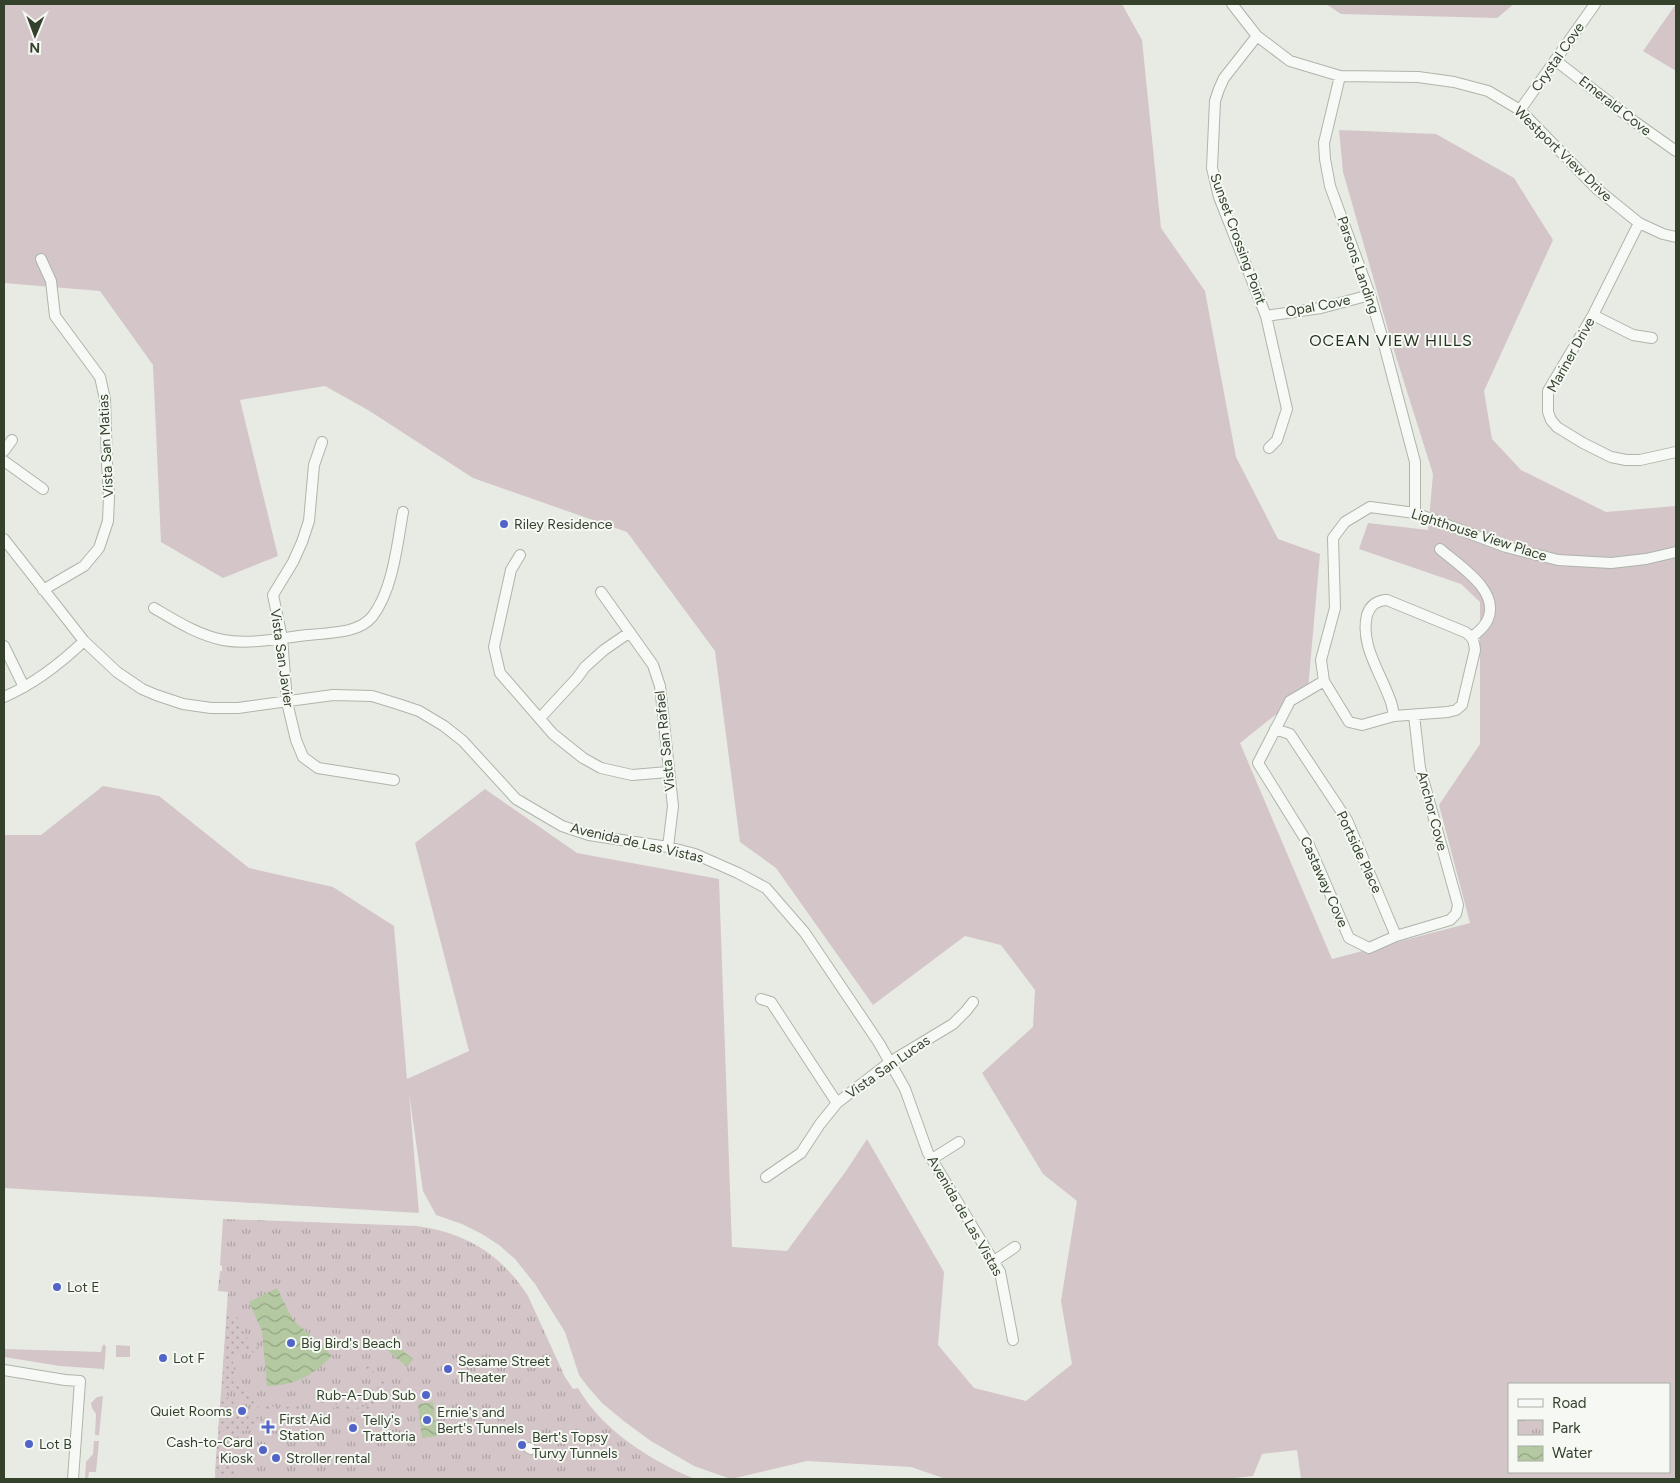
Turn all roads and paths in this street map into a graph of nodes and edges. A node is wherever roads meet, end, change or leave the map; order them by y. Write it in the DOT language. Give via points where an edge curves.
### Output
graph roads {
  1 [pos="1232,4"];
  2 [pos="1595,4"];
  3 [pos="1257,36"];
  4 [pos="1555,60"];
  5 [pos="1340,76"];
  6 [pos="1520,110"];
  7 [pos="1676,152"];
  8 [pos="1639,223"];
  9 [pos="1676,237"];
  10 [pos="41,259"];
  11 [pos="1370,295"];
  12 [pos="1593,315"];
  13 [pos="1266,316"];
  14 [pos="1652,338"];
  15 [pos="12,440"];
  16 [pos="322,442"];
  17 [pos="1269,448"];
  18 [pos="4,451"];
  19 [pos="1676,452"];
  20 [pos="4,461"];
  21 [pos="43,489"];
  22 [pos="403,512"];
  23 [pos="1415,513"];
  24 [pos="4,539"];
  25 [pos="1440,549"];
  26 [pos="1676,552"];
  27 [pos="520,555"];
  28 [pos="44,590"];
  29 [pos="601,592"];
  30 [pos="154,608"];
  31 [pos="630,632"];
  32 [pos="1472,637"];
  33 [pos="282,638"];
  34 [pos="84,641"];
  35 [pos="4,646"];
  36 [pos="1324,681"];
  37 [pos="24,687"];
  38 [pos="4,697"];
  39 [pos="288,702"];
  40 [pos="1414,715"];
  41 [pos="1394,716"];
  42 [pos="540,718"];
  43 [pos="1275,729"];
  44 [pos="668,772"];
  45 [pos="394,780"];
  46 [pos="668,847"];
  47 [pos="1458,906"];
  48 [pos="1396,936"];
  49 [pos="761,999"];
  50 [pos="973,1002"];
  51 [pos="890,1062"];
  52 [pos="837,1103"];
  53 [pos="959,1142"];
  54 [pos="932,1159"];
  55 [pos="766,1177"];
  56 [pos="1015,1247"];
  57 [pos="994,1262"];
  58 [pos="1013,1340"];
  59 [pos="4,1370"];
  60 [pos="73,1479"];
  1 -- 3 [label="street, Westport View Drive"];
  2 -- 4 [label="street, Crystal Cove"];
  3 -- 5 [label="street, Westport View Drive" via="1290,60"];
  3 -- 13 [label="street, Sunset Crossing Point" via="1219,89 1215,101 1212,168 1219,197"];
  4 -- 6 [label="street, Crystal Cove"];
  4 -- 7 [label="street, Emerald Cove"];
  5 -- 6 [label="street, Westport View Drive" via="1406,76 1444,80 1488,92"];
  5 -- 11 [label="street, Parsons Landing" via="1324,143 1325,159 1330,186"];
  6 -- 8 [label="street, Westport View Drive" via="1597,189"];
  8 -- 9 [label="street, Westport View Drive"];
  8 -- 12 [label="street, Mariner Drive"];
  10 -- 28 [label="street, Vista San Matias" via="51,281 55,316 100,377 105,399 109,497 108,521 99,548 84,566"];
  11 -- 13 [label="street, Opal Cove" via="1321,308"];
  11 -- 23 [label="street, Parsons Landing" via="1415,462"];
  12 -- 14 [label="street" via="1633,335"];
  12 -- 19 [label="street, Mariner Drive" via="1548,391 1551,420 1556,427 1611,457 1640,460"];
  13 -- 17 [label="street, Sunset Crossing Point" via="1287,409 1278,440"];
  15 -- 18 [label="street"];
  16 -- 33 [label="street, Vista San Javier" via="314,465 308,526 293,562 273,595"];
  20 -- 21 [label="street"];
  22 -- 33 [label="street" via="388,586 371,619 349,630"];
  23 -- 26 [label="street, Lighthouse View Place" via="1506,548 1558,560 1611,563"];
  23 -- 36 [label="street, Lighthouse View Place" via="1370,507 1345,522 1333,538 1336,608 1321,660"];
  24 -- 28 [label="street, Avenida de Las Vistas"];
  25 -- 32 [label="street" via="1487,594 1490,603 1488,619"];
  27 -- 42 [label="street" via="512,570 494,647 500,673"];
  28 -- 34 [label="street, Avenida de Las Vistas"];
  29 -- 31 [label="street, Vista San Rafael"];
  30 -- 33 [label="street" via="191,629 223,640 244,642"];
  31 -- 42 [label="street" via="585,667"];
  31 -- 44 [label="street, Vista San Rafael" via="653,665 660,686"];
  32 -- 40 [label="street" via="1475,650 1462,705 1448,712"];
  32 -- 41 [label="street" via="1387,600 1374,603 1368,611 1365,636"];
  33 -- 39 [label="street, Vista San Javier"];
  34 -- 37 [label="street" via="64,660"];
  34 -- 39 [label="street, Avenida de Las Vistas" via="129,681 170,700 224,709"];
  35 -- 37 [label="street"];
  36 -- 41 [label="street" via="1349,722 1362,725"];
  36 -- 43 [label="street, Castaway Cove" via="1290,701"];
  37 -- 38 [label="street"];
  39 -- 45 [label="street, Vista San Javier" via="302,758 318,768"];
  39 -- 46 [label="street, Avenida de Las Vistas" via="333,695 372,696 419,711 463,741 516,799 547,818 589,835"];
  40 -- 41 [label="street"];
  40 -- 47 [label="street, Anchor Cove" via="1420,768"];
  42 -- 44 [label="street" via="573,751 601,768 632,775"];
  43 -- 48 [label="street, Portside Place" via="1290,734 1347,820"];
  43 -- 48 [label="street, Castaway Cove" via="1258,763 1309,845 1349,938 1370,948"];
  44 -- 46 [label="street, Vista San Rafael" via="672,806"];
  46 -- 51 [label="street, Avenida de Las Vistas" via="695,854 766,888 805,933"];
  47 -- 48 [label="street, Castaway Cove" via="1450,920"];
  49 -- 52 [label="street" via="772,1002"];
  50 -- 51 [label="street, Vista San Lucas" via="953,1024"];
  51 -- 52 [label="street, Vista San Lucas"];
  51 -- 54 [label="street, Avenida de Las Vistas" via="905,1089"];
  52 -- 55 [label="street, Vista San Lucas" via="801,1153"];
  53 -- 54 [label="street"];
  54 -- 57 [label="street, Avenida de Las Vistas"];
  56 -- 57 [label="street"];
  57 -- 58 [label="street, Avenida de Las Vistas" via="1004,1283"];
  59 -- 60 [label="street" via="80,1381"];
}
